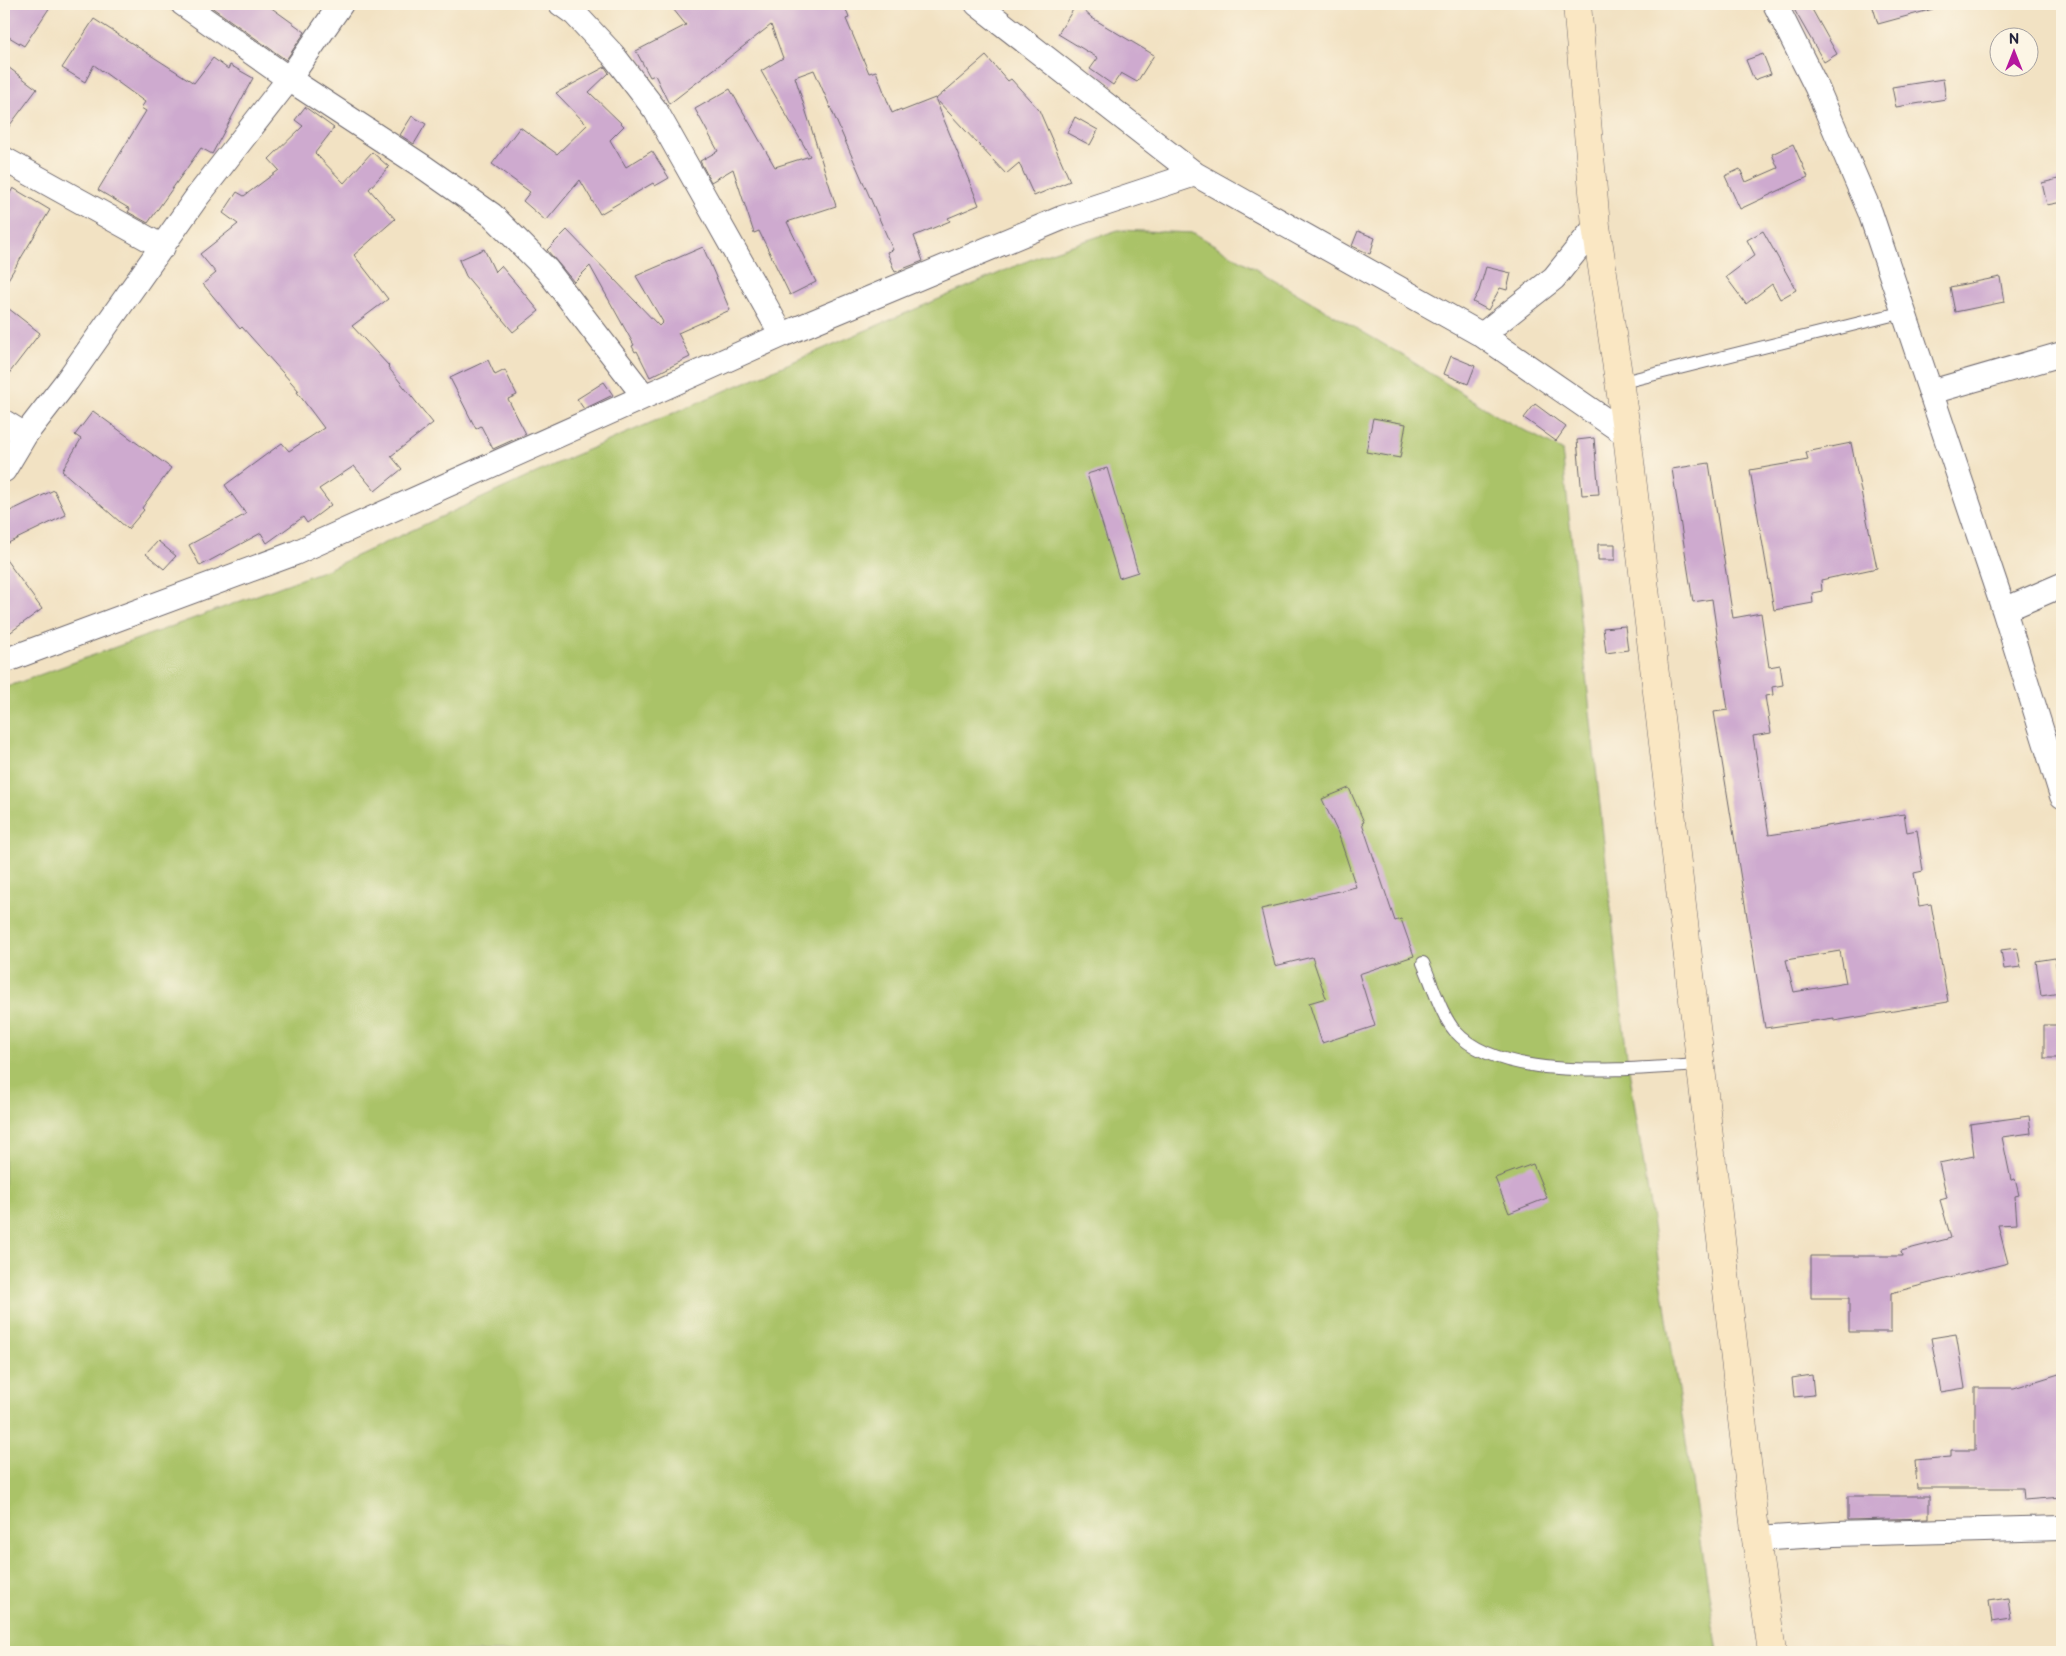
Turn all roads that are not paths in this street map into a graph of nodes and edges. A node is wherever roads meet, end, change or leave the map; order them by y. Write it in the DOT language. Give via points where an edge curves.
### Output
graph roads {
  1 [pos="183,4"];
  2 [pos="341,4"];
  3 [pos="561,4"];
  4 [pos="977,4"];
  5 [pos="1577,4"];
  6 [pos="1775,4"];
  7 [pos="289,79"];
  8 [pos="4,159"];
  9 [pos="1195,174"];
  10 [pos="1596,226"];
  11 [pos="163,247"];
  12 [pos="1904,312"];
  13 [pos="782,335"];
  14 [pos="1482,335"];
  15 [pos="2062,354"];
  16 [pos="1619,383"];
  17 [pos="1931,392"];
  18 [pos="644,396"];
  19 [pos="4,422"];
  20 [pos="25,435"];
  21 [pos="1626,435"];
  22 [pos="4,470"];
  23 [pos="2062,586"];
  24 [pos="2004,610"];
  25 [pos="4,660"];
  26 [pos="2062,796"];
  27 [pos="1423,963"];
  28 [pos="1701,1065"];
  29 [pos="2062,1528"];
  30 [pos="1756,1539"];
  31 [pos="1772,1652"];
  1 -- 7 [label="street"];
  2 -- 7 [label="street"];
  3 -- 13 [label="street" via="575,14 613,55 656,111"];
  4 -- 9 [label="street"];
  5 -- 10 [label="main road"];
  6 -- 12 [label="street" via="1870,212"];
  7 -- 11 [label="street"];
  7 -- 18 [label="street" via="492,215 547,270"];
  8 -- 11 [label="street"];
  9 -- 13 [label="street" via="1062,218"];
  9 -- 14 [label="street"];
  10 -- 14 [label="street" via="1554,278"];
  10 -- 16 [label="main road"];
  11 -- 20 [label="street" via="68,381"];
  12 -- 16 [label="lane"];
  12 -- 17 [label="street"];
  13 -- 18 [label="street"];
  14 -- 21 [label="street"];
  15 -- 17 [label="street"];
  16 -- 21 [label="main road"];
  17 -- 24 [label="street"];
  18 -- 25 [label="street" via="295,553"];
  19 -- 20 [label="street"];
  20 -- 22 [label="street"];
  21 -- 28 [label="main road"];
  23 -- 24 [label="street"];
  24 -- 26 [label="street"];
  27 -- 28 [label="lane" via="1453,1030 1479,1050 1513,1062 1565,1069"];
  28 -- 30 [label="main road"];
  29 -- 30 [label="street"];
  30 -- 31 [label="main road"];
}
